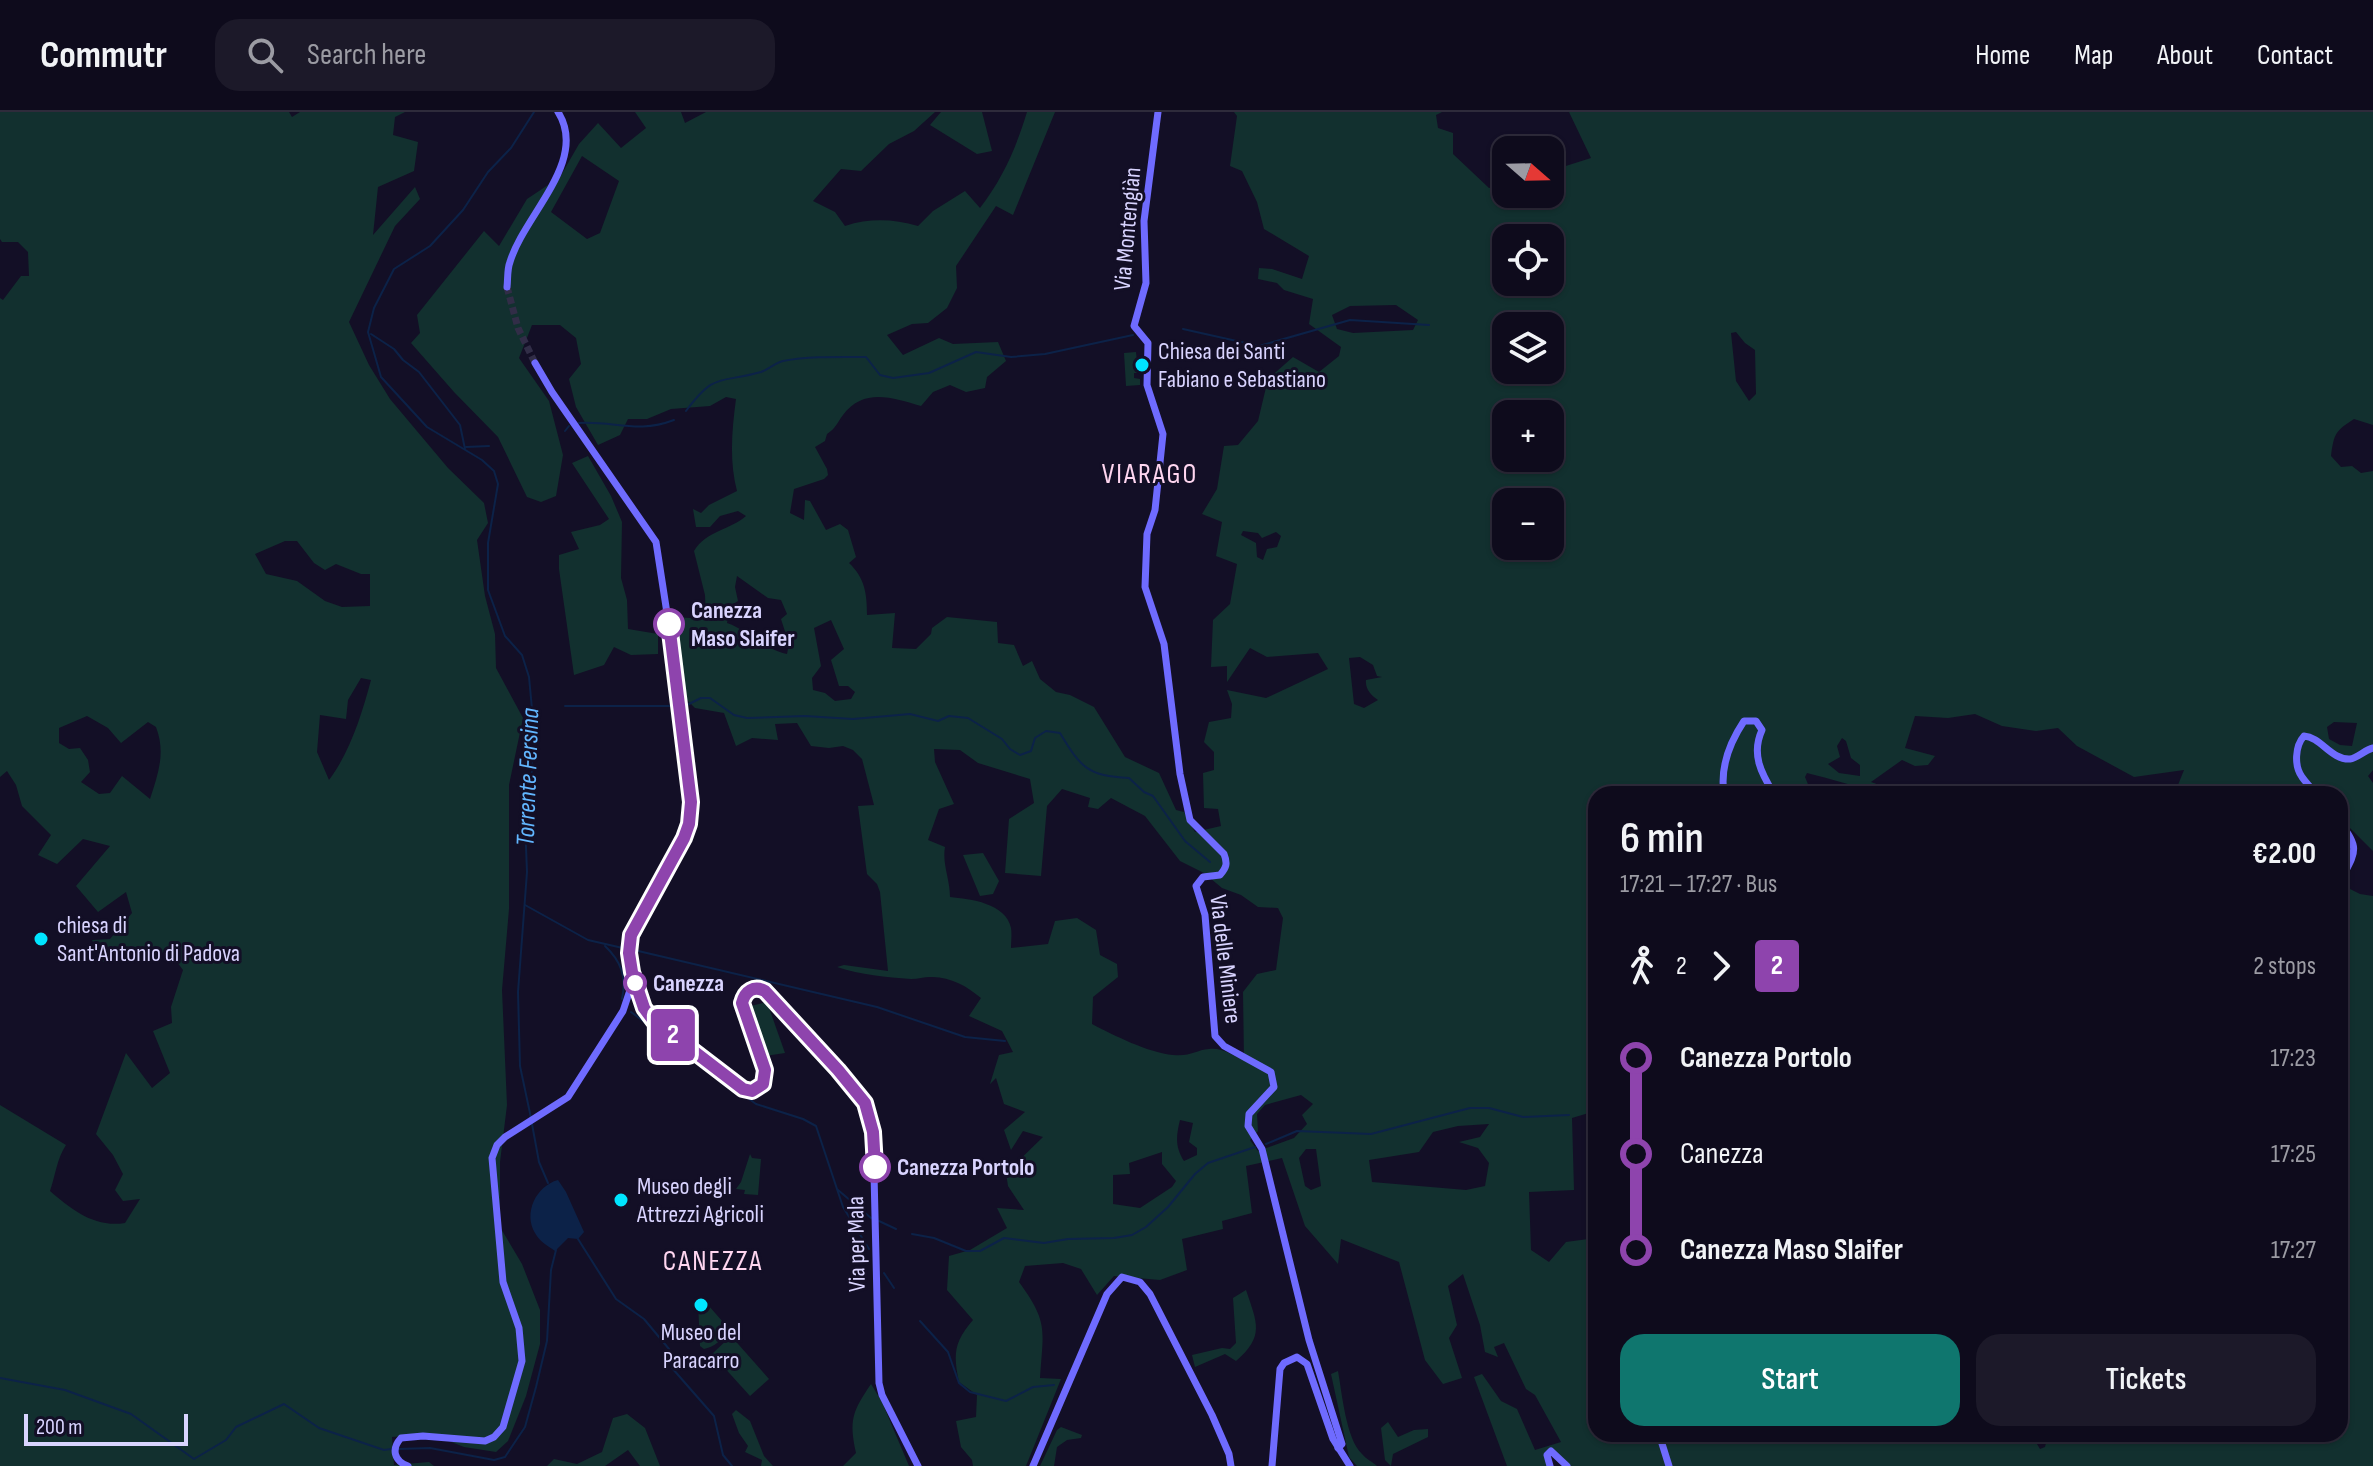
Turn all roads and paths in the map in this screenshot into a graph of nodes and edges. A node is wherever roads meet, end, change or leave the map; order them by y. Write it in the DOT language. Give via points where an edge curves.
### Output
graph roads {
  1 [pos="558,112"];
  2 [pos="1158,112"];
  3 [pos="507,287"];
  4 [pos="535,363"];
  5 [pos="1164,644"];
  6 [pos="2373,748"];
  7 [pos="1724,786"];
  8 [pos="1769,786"];
  9 [pos="2308,786"];
  10 [pos="2348,832"];
  11 [pos="2348,863"];
  12 [pos="634,979"];
  13 [pos="641,1000"];
  14 [pos="628,1001"];
  15 [pos="1662,1442"];
  16 [pos="1338,1448"];
  17 [pos="408,1466"];
  18 [pos="918,1466"];
  19 [pos="1033,1466"];
  20 [pos="1231,1466"];
  21 [pos="1272,1466"];
  22 [pos="1350,1466"];
  23 [pos="1550,1466"];
  24 [pos="1567,1466"];
  25 [pos="1669,1466"];
  1 -- 3 [label="main road" via="568,137 564,159 509,262"];
  2 -- 5 [label="main road, Via Montengiàn" via="1144,221 1146,283 1134,326 1148,343 1147,385 1163,434 1159,488 1147,534 1145,587"];
  4 -- 12 [label="main road" via="656,542 691,802 684,838 638,921 629,949"];
  5 -- 16 [label="main road, Via delle Miniere" via="1190,820 1227,861 1220,875 1203,877 1196,886 1205,915 1215,1036 1274,1078 1274,1087 1249,1114 1248,1126 1262,1149 1309,1340 1342,1444"];
  6 -- 9 [label="main road" via="2344,758 2304,736 2297,765"];
  7 -- 8 [label="main road" via="1734,735 1744,721 1756,721 1762,730 1756,744 1760,771"];
  10 -- 11 [label="main road" via="2355,847"];
  12 -- 13 [label="main road"];
  12 -- 14 [label="main road"];
  13 -- 14 [label="main road"];
  13 -- 18 [label="main road, Via per Mala" via="653,1020 752,1091 763,1084 765,1070 742,1003 748,992 759,988 772,996 865,1103 874,1147 879,1383"];
  14 -- 17 [label="main road" via="573,1090 497,1145 492,1158 503,1282 522,1343 503,1427 485,1441 408,1436 398,1442 395,1456"];
  15 -- 25 [label="main road"];
  16 -- 21 [label="main road" via="1307,1364 1290,1358 1280,1369"];
  16 -- 22 [label="main road"];
  19 -- 20 [label="main road" via="1107,1294 1122,1277 1140,1282 1150,1294 1212,1415"];
  23 -- 24 [label="main road" via="1551,1451"];
}
